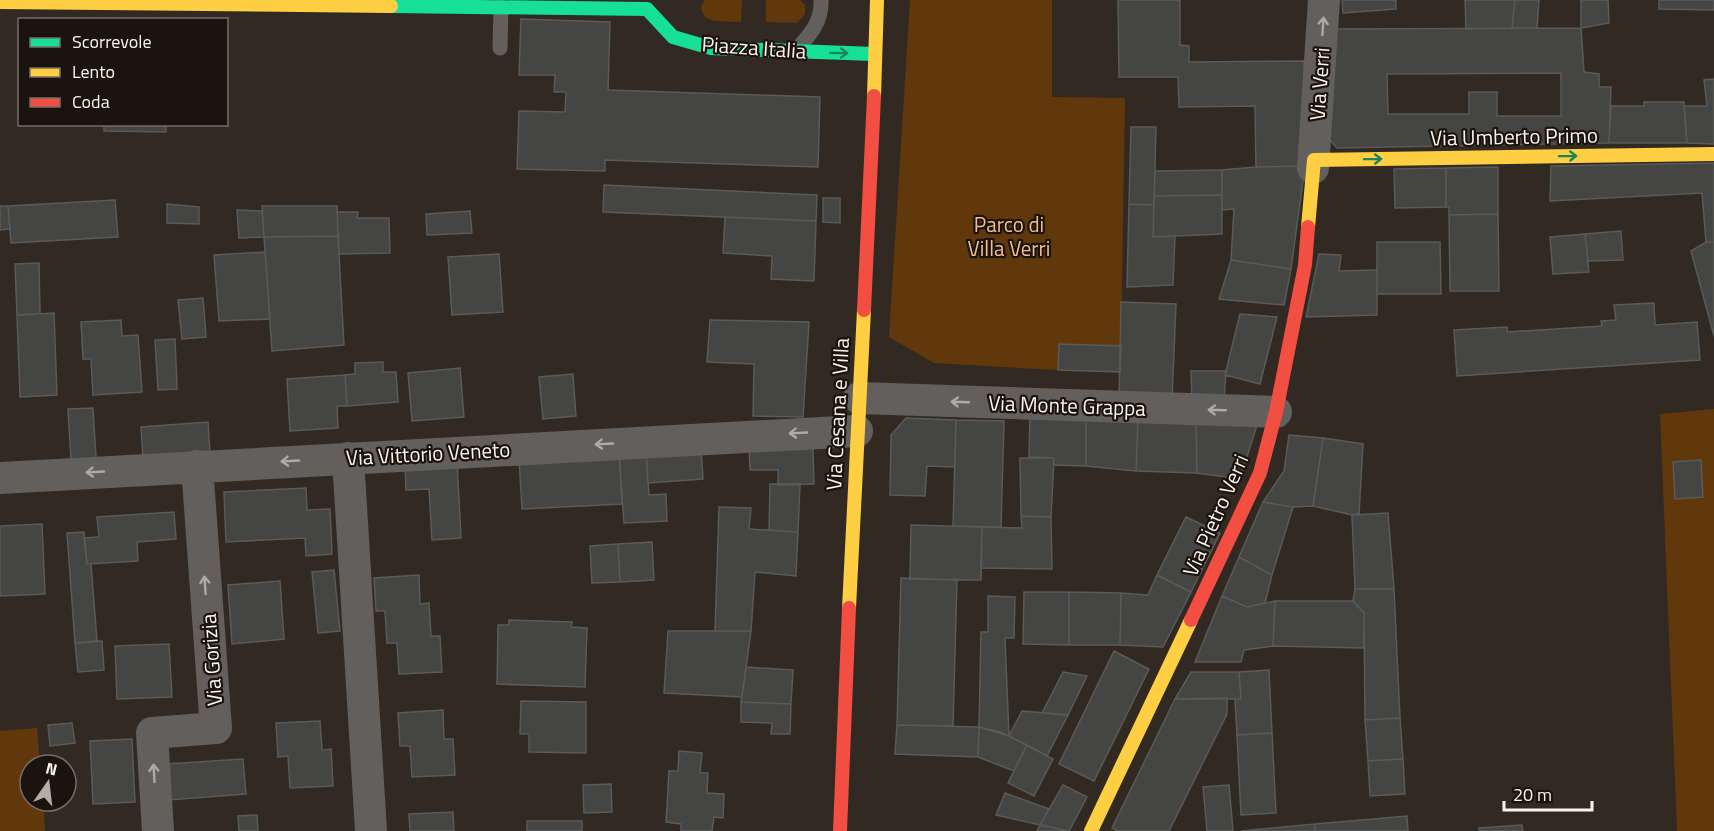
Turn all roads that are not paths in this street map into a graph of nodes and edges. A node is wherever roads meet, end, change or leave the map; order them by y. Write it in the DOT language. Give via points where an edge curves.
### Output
graph roads {
  1 [pos="821,0"];
  2 [pos="877,0"];
  3 [pos="1324,0"];
  4 [pos="0,2"];
  5 [pos="650,3"];
  6 [pos="501,7"];
  7 [pos="500,48"];
  8 [pos="795,51"];
  9 [pos="874,54"];
  10 [pos="1714,154"];
  11 [pos="1314,164"];
  12 [pos="858,398"];
  13 [pos="1276,412"];
  14 [pos="857,431"];
  15 [pos="348,458"];
  16 [pos="197,466"];
  17 [pos="0,478"];
  18 [pos="158,831"];
  19 [pos="371,831"];
  20 [pos="840,831"];
  21 [pos="1092,831"];
  1 -- 8 [label="lane" via="822,11 814,30"];
  2 -- 9 [label="street, Via Cesana e Villa"];
  11 -- 3 [label="street, Via Verri, one-way"];
  4 -- 6 [label="street"];
  5 -- 6 [label="street"];
  5 -- 8 [label="street, Piazza Italia" via="673,37 711,48"];
  6 -- 7 [label="lane"];
  8 -- 9 [label="street, Piazza Italia, one-way"];
  9 -- 12 [label="street, Via Cesana e Villa" via="870,207"];
  11 -- 10 [label="street, Via Umberto Primo, one-way"];
  11 -- 13 [label="street, Via Pietro Verri" via="1305,265"];
  13 -- 12 [label="street, Via Monte Grappa, one-way"];
  12 -- 14 [label="street, Via Cesana e Villa"];
  13 -- 21 [label="street, Via Pietro Verri" via="1260,473"];
  14 -- 15 [label="street, Via Vittorio Veneto, one-way"];
  14 -- 20 [label="street, Via Cesana e Villa"];
  15 -- 16 [label="street, Via Vittorio Veneto, one-way"];
  15 -- 19 [label="street"];
  16 -- 17 [label="street, Via Vittorio Veneto, one-way"];
  18 -- 16 [label="street, Via Gorizia, one-way" via="152,733 216,728"];
}
